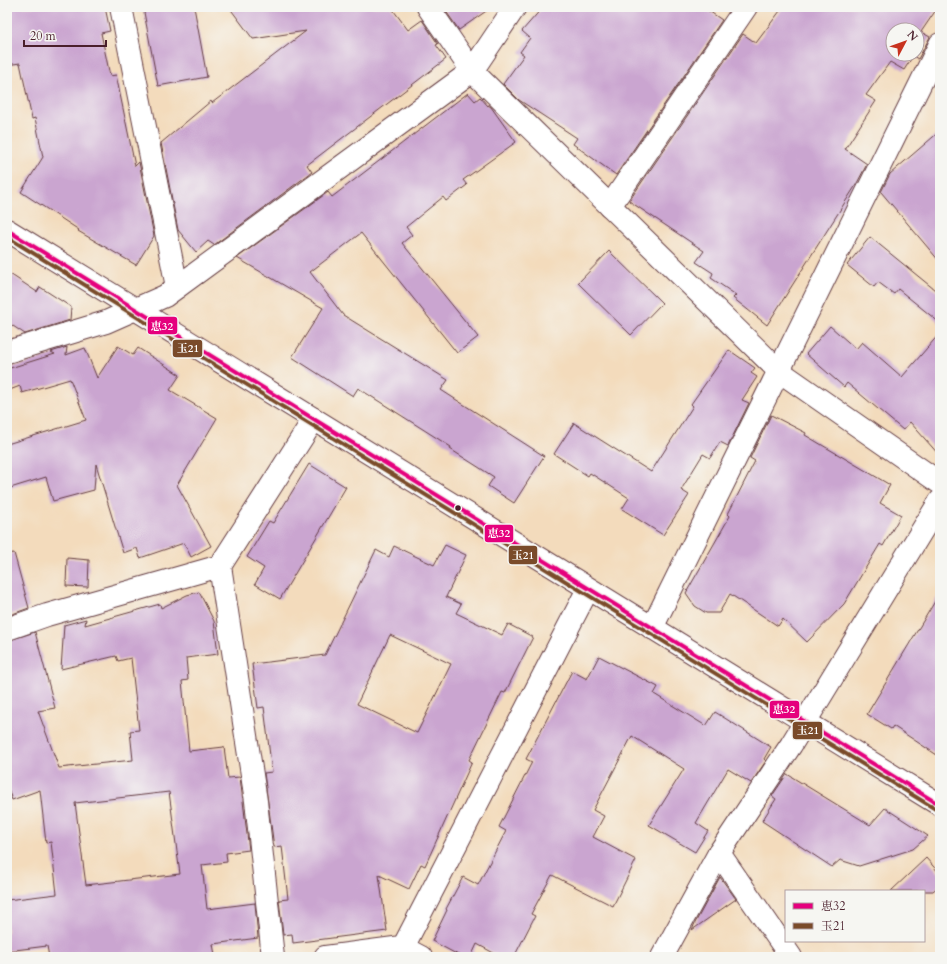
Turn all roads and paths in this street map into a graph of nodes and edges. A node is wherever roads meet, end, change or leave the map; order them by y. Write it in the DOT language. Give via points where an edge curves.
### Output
graph roads {
  1 [pos="121,7"];
  2 [pos="428,7"];
  3 [pos="515,7"];
  4 [pos="746,7"];
  5 [pos="940,44"];
  6 [pos="472,71"];
  7 [pos="610,206"];
  8 [pos="7,230"];
  9 [pos="177,287"];
  10 [pos="134,309"];
  11 [pos="7,352"];
  12 [pos="779,371"];
  13 [pos="314,419"];
  14 [pos="940,483"];
  15 [pos="940,501"];
  16 [pos="220,566"];
  17 [pos="588,589"];
  18 [pos="652,628"];
  19 [pos="7,629"];
  20 [pos="805,723"];
  21 [pos="940,805"];
  22 [pos="719,854"];
  23 [pos="407,954"];
  24 [pos="273,957"];
  25 [pos="325,957"];
  26 [pos="662,957"];
  27 [pos="791,957"];
  1 -- 9 [label="street"];
  2 -- 6 [label="street"];
  3 -- 6 [label="street"];
  4 -- 7 [label="street"];
  5 -- 12 [label="street"];
  6 -- 7 [label="street"];
  6 -- 9 [label="street"];
  7 -- 12 [label="street"];
  8 -- 10 [label="street"];
  9 -- 10 [label="street" via="166,296"];
  10 -- 11 [label="street" via="106,322"];
  10 -- 13 [label="street"];
  12 -- 14 [label="street"];
  12 -- 18 [label="street"];
  13 -- 16 [label="street"];
  13 -- 17 [label="street"];
  15 -- 20 [label="street"];
  16 -- 19 [label="street" via="47,615"];
  16 -- 24 [label="street" via="256,801"];
  17 -- 18 [label="street"];
  17 -- 23 [label="street"];
  18 -- 20 [label="street"];
  20 -- 21 [label="street"];
  20 -- 22 [label="street"];
  22 -- 26 [label="street"];
  22 -- 27 [label="street"];
  23 -- 25 [label="street"];
}
